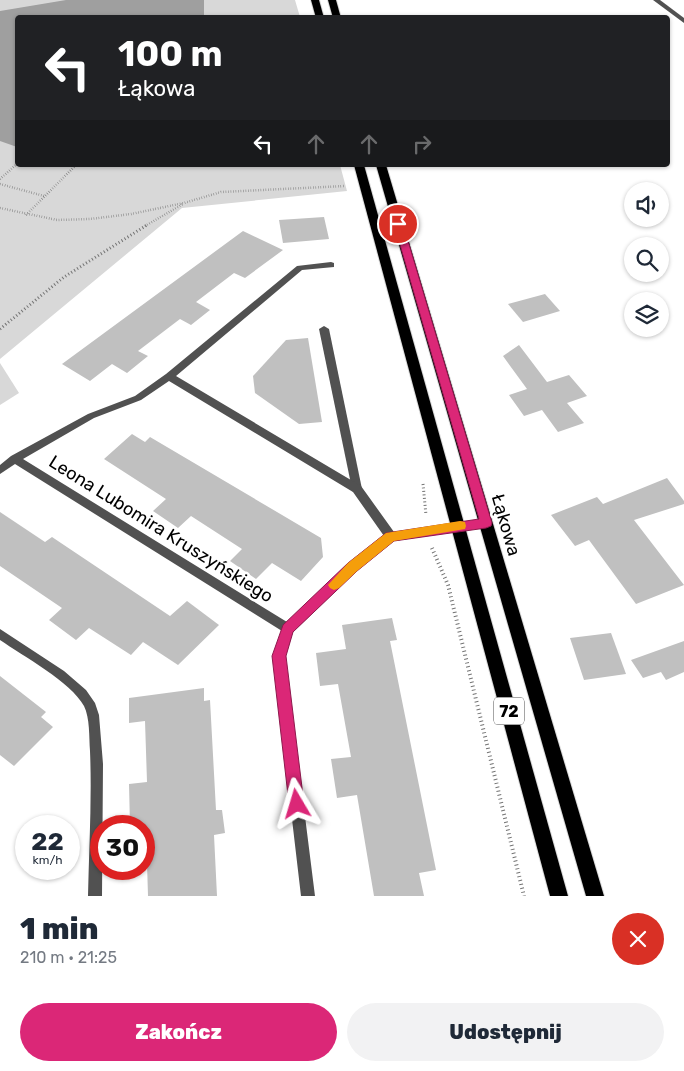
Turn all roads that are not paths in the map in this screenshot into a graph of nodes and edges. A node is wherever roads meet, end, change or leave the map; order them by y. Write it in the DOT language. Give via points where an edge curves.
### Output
graph roads {
  1 [pos="315,0"];
  2 [pos="332,0"];
  3 [pos="656,0"];
  4 [pos="319,15"];
  5 [pos="336,15"];
  6 [pos="684,21"];
  7 [pos="360,167"];
  8 [pos="382,167"];
  9 [pos="331,265"];
  10 [pos="324,330"];
  11 [pos="169,376"];
  12 [pos="15,460"];
  13 [pos="0,470"];
  14 [pos="357,490"];
  15 [pos="486,523"];
  16 [pos="458,526"];
  17 [pos="390,537"];
  18 [pos="288,629"];
  19 [pos="0,634"];
  20 [pos="95,896"];
  21 [pos="308,896"];
  22 [pos="559,896"];
  23 [pos="595,896"];
  1 -- 4 [label="main road"];
  2 -- 5 [label="main road"];
  3 -- 6 [label="street"];
  7 -- 16 [label="main road, 72"];
  8 -- 15 [label="main road, Łąkowa / 72"];
  9 -- 11 [label="street" via="300,268"];
  10 -- 14 [label="street"];
  11 -- 12 [label="street" via="138,398 92,416"];
  11 -- 14 [label="street"];
  12 -- 13 [label="street"];
  12 -- 18 [label="street, Leona Lubomira Kruszyńskiego"];
  14 -- 17 [label="street"];
  15 -- 16 [label="street"];
  15 -- 23 [label="main road, Łąkowa / 72"];
  16 -- 17 [label="street"];
  16 -- 22 [label="main road, 72"];
  17 -- 18 [label="street" via="352,567"];
  18 -- 21 [label="street" via="279,656"];
  19 -- 20 [label="street" via="75,686 91,705 96,732"];
}
